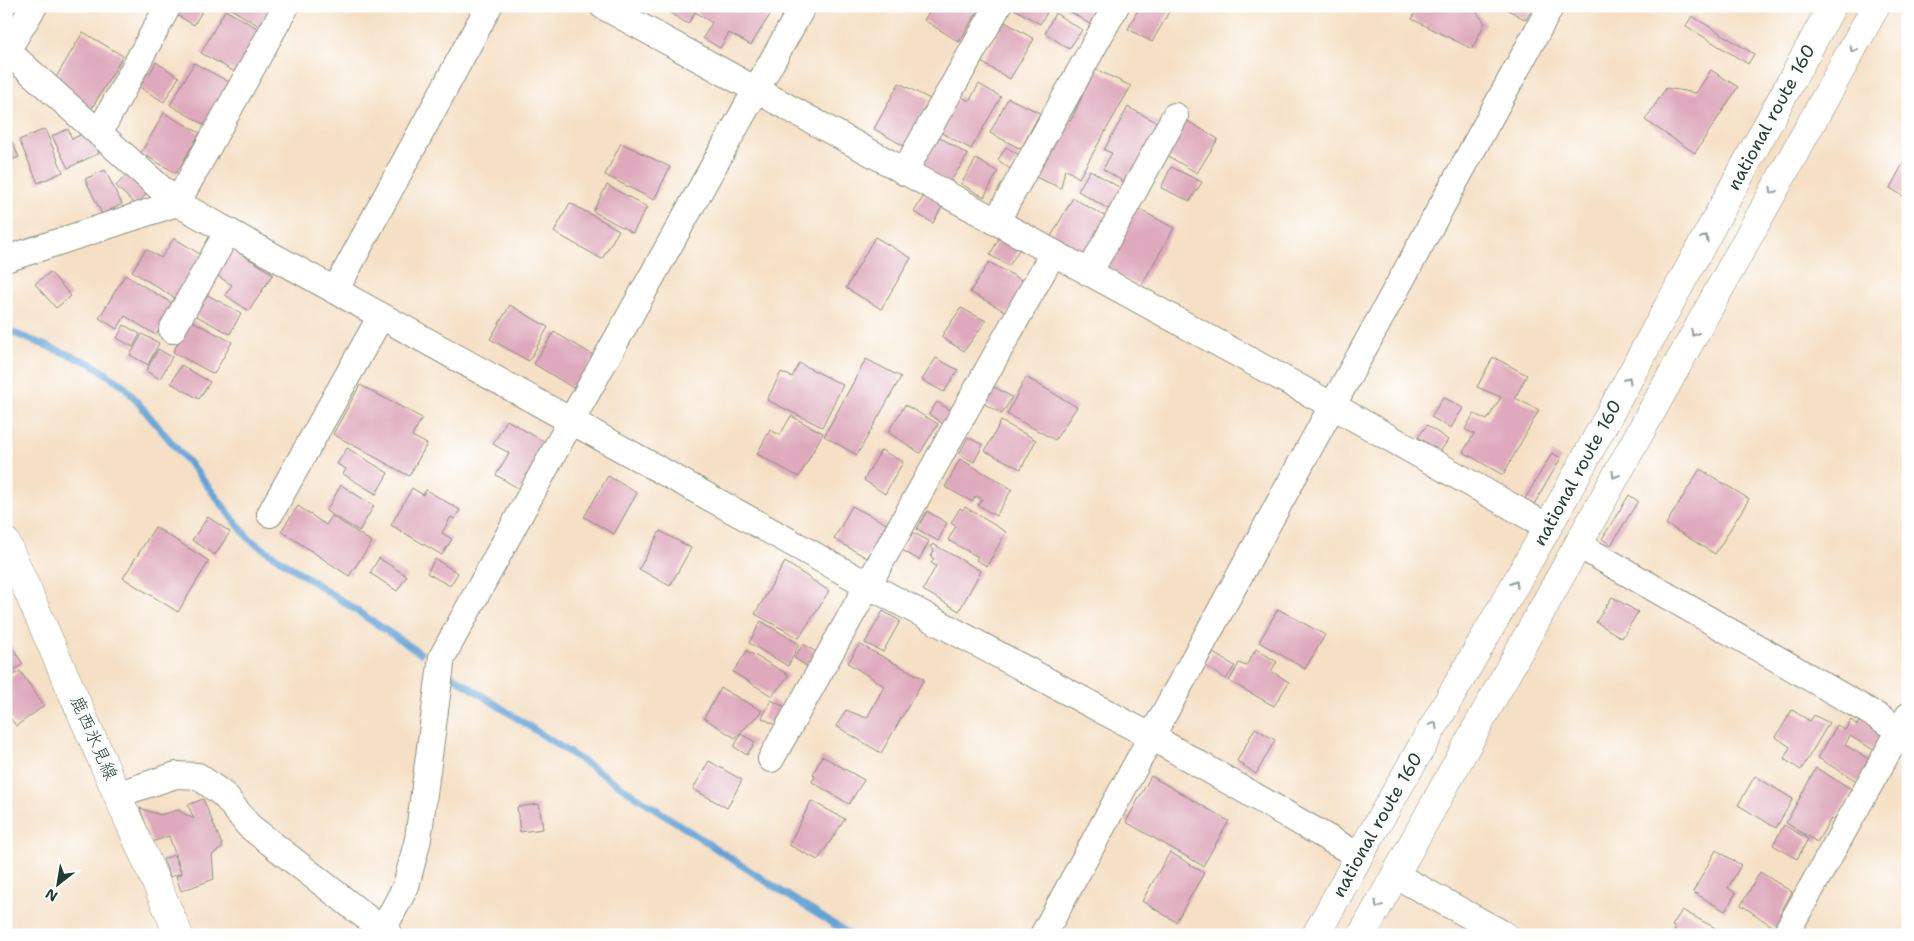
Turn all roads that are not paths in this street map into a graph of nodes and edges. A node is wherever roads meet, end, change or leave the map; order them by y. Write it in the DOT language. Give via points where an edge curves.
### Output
graph roads {
  1 [pos="34,6"];
  2 [pos="168,6"];
  3 [pos="286,6"];
  4 [pos="488,6"];
  5 [pos="602,6"];
  6 [pos="803,6"];
  7 [pos="998,6"];
  8 [pos="1116,6"];
  9 [pos="1551,6"];
  10 [pos="1832,6"];
  11 [pos="1876,6"];
  12 [pos="6,51"];
  13 [pos="756,91"];
  14 [pos="1175,116"];
  15 [pos="99,133"];
  16 [pos="904,172"];
  17 [pos="177,203"];
  18 [pos="996,222"];
  19 [pos="228,231"];
  20 [pos="1053,253"];
  21 [pos="6,259"];
  22 [pos="1089,273"];
  23 [pos="335,290"];
  24 [pos="381,316"];
  25 [pos="172,330"];
  26 [pos="1332,406"];
  27 [pos="571,422"];
  28 [pos="270,514"];
  29 [pos="1548,527"];
  30 [pos="6,542"];
  31 [pos="1577,544"];
  32 [pos="868,585"];
  33 [pos="1905,726"];
  34 [pos="1152,737"];
  35 [pos="771,759"];
  36 [pos="119,794"];
  37 [pos="1359,856"];
  38 [pos="1395,875"];
  39 [pos="384,933"];
  40 [pos="179,935"];
  41 [pos="1042,935"];
  42 [pos="1316,935"];
  43 [pos="1362,935"];
  44 [pos="1505,935"];
  45 [pos="1786,935"];
  1 -- 12 [label="street"];
  2 -- 15 [label="street"];
  3 -- 17 [label="street"];
  4 -- 23 [label="street"];
  5 -- 13 [label="street"];
  6 -- 13 [label="street"];
  7 -- 16 [label="street"];
  8 -- 18 [label="street"];
  9 -- 26 [label="street"];
  29 -- 10 [label="main road, national route 160, one-way"];
  11 -- 31 [label="main road, national route 160, one-way"];
  12 -- 15 [label="street"];
  13 -- 16 [label="street"];
  13 -- 27 [label="street"];
  14 -- 22 [label="street"];
  15 -- 17 [label="street"];
  16 -- 18 [label="street"];
  17 -- 19 [label="street"];
  17 -- 21 [label="street"];
  18 -- 20 [label="street"];
  19 -- 23 [label="street"];
  19 -- 25 [label="street"];
  20 -- 22 [label="street"];
  20 -- 32 [label="street"];
  22 -- 26 [label="street"];
  23 -- 24 [label="street"];
  24 -- 27 [label="street"];
  24 -- 28 [label="street"];
  26 -- 29 [label="street"];
  26 -- 34 [label="street"];
  27 -- 32 [label="street"];
  27 -- 39 [label="street" via="442,657 418,839 406,886"];
  37 -- 29 [label="main road, national route 160, one-way"];
  30 -- 36 [label="main road, 鹿西氷見線"];
  31 -- 33 [label="street"];
  31 -- 38 [label="main road, national route 160"];
  32 -- 34 [label="street"];
  32 -- 35 [label="street"];
  33 -- 45 [label="street"];
  34 -- 37 [label="street"];
  34 -- 41 [label="street"];
  36 -- 39 [label="street" via="176,775 198,776 224,795 248,826"];
  36 -- 40 [label="main road, 鹿西氷見線"];
  37 -- 42 [label="main road, national route 160"];
  38 -- 43 [label="main road, national route 160, one-way"];
  38 -- 44 [label="street"];
}
